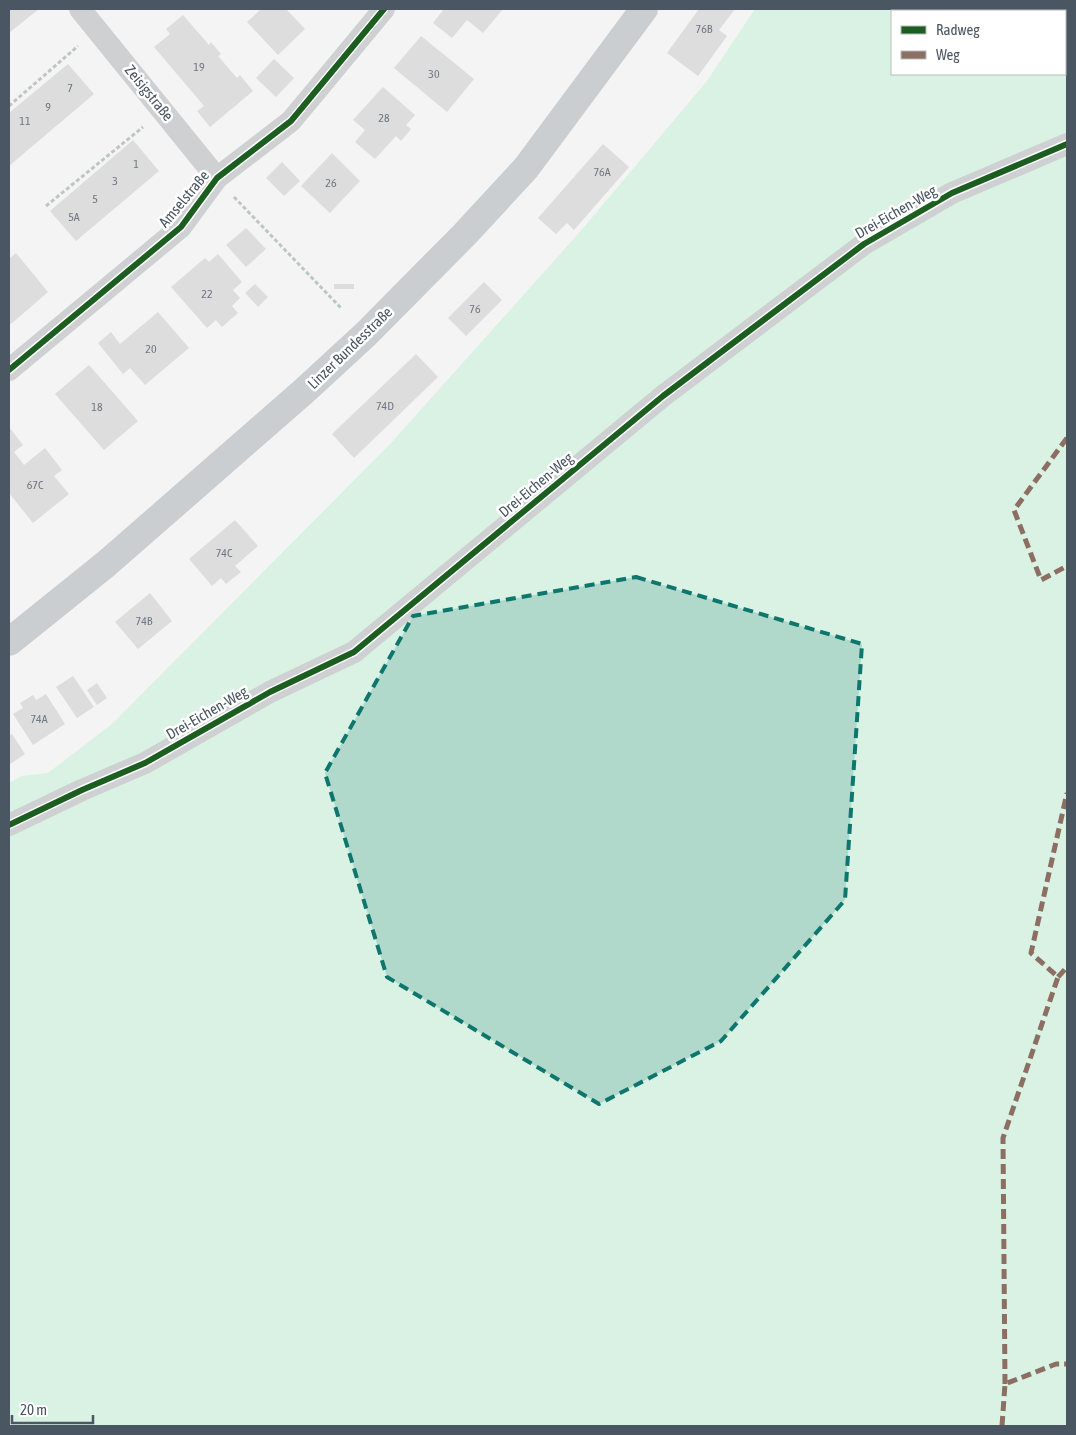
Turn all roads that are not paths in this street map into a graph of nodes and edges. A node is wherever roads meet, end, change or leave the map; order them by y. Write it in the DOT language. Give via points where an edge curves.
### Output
graph roads {
  1 [pos="80,9"];
  2 [pos="384,9"];
  3 [pos="644,9"];
  4 [pos="1067,144"];
  5 [pos="217,178"];
  6 [pos="9,370"];
  7 [pos="9,642"];
  8 [pos="9,825"];
  1 -- 5 [label="street, Zeisigstraße"];
  2 -- 5 [label="street, Amselstraße" via="290,121"];
  3 -- 7 [label="main road, Linzer Bundesstraße" via="526,168 366,334 113,558"];
  4 -- 8 [label="street, Drei-Eichen-Weg" via="952,193 864,244 663,396 354,652 270,692 145,763"];
  5 -- 6 [label="street, Amselstraße" via="181,227"];
}
